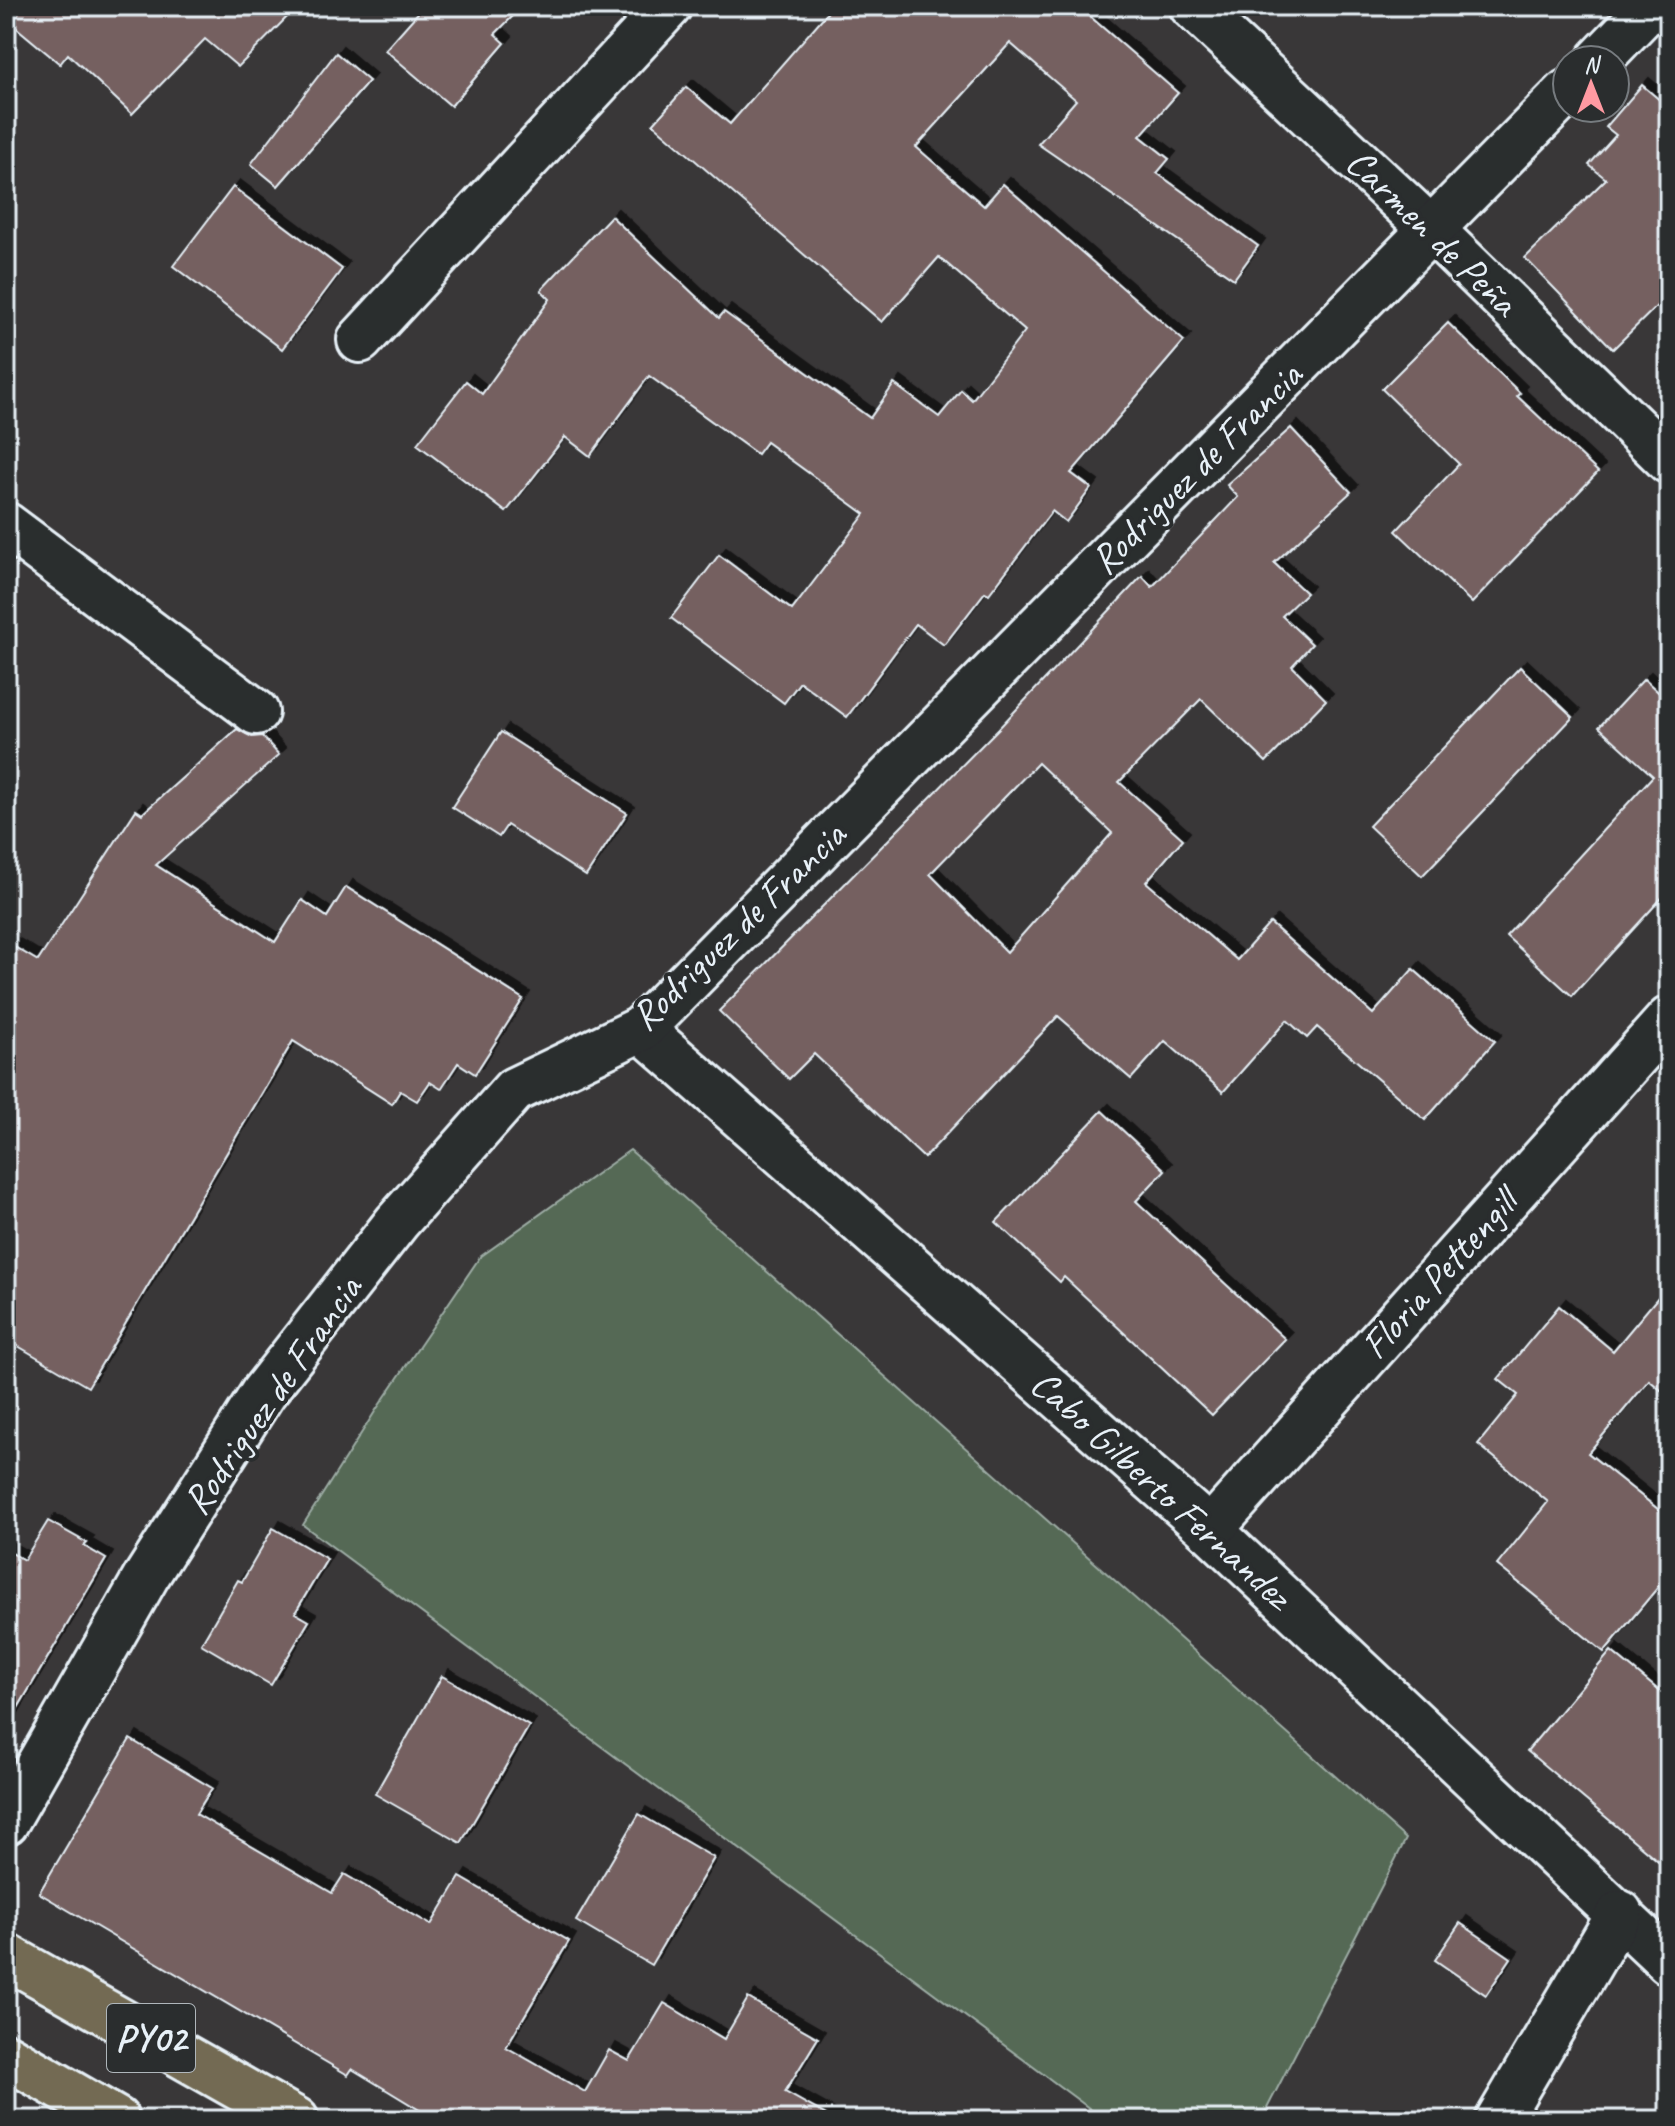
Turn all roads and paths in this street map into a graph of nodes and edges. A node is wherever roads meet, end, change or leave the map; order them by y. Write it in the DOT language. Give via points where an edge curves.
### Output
graph roads {
  1 [pos="669,6"];
  2 [pos="1192,6"];
  3 [pos="1651,6"];
  4 [pos="1614,44"];
  5 [pos="1551,108"];
  6 [pos="1432,230"];
  7 [pos="360,340"];
  8 [pos="1669,461"];
  9 [pos="6,525"];
  10 [pos="256,712"];
  11 [pos="1669,1019"];
  12 [pos="641,1029"];
  13 [pos="1210,1530"];
  14 [pos="6,1822"];
  15 [pos="1620,1913"];
  16 [pos="6,1956"];
  17 [pos="1669,1962"];
  18 [pos="6,2056"];
  19 [pos="117,2120"];
  20 [pos="296,2120"];
  21 [pos="1498,2120"];
  1 -- 7 [label="street"];
  2 -- 6 [label="street, Carmen de Peña"];
  3 -- 4 [label="street"];
  5 -- 6 [label="street, Rodriguez de Francia"];
  6 -- 8 [label="street, Carmen de Peña"];
  6 -- 12 [label="street, Rodriguez de Francia"];
  9 -- 10 [label="street"];
  11 -- 13 [label="street, Floria Pettengill"];
  12 -- 13 [label="street, Cabo Gilberto Fernandez"];
  12 -- 14 [label="street, Rodriguez de Francia" via="514,1090 397,1222 263,1393 146,1577"];
  13 -- 15 [label="street, Cabo Gilberto Fernandez"];
  15 -- 17 [label="street, Cabo Gilberto Fernandez"];
  15 -- 21 [label="street"];
  16 -- 20 [label="highway, PY02"];
  18 -- 19 [label="highway, PY02"];
}
